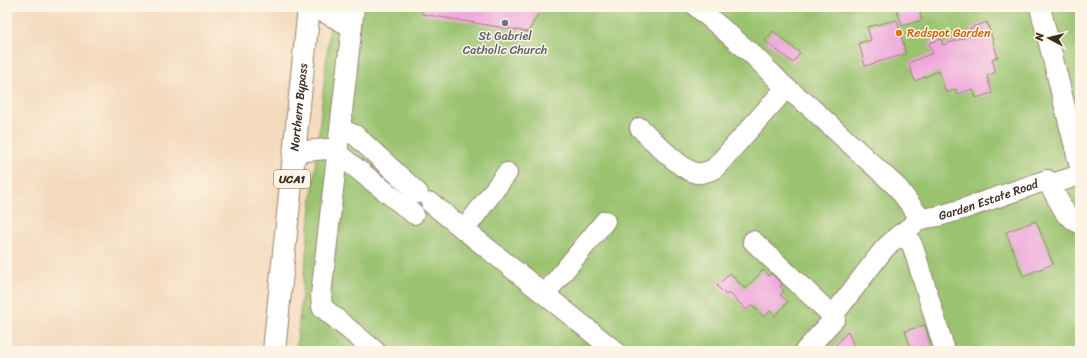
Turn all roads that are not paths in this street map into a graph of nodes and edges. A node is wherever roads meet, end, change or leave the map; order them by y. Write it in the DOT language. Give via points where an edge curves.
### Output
graph roads {
  1 [pos="309,7"];
  2 [pos="314,7"];
  3 [pos="354,7"];
  4 [pos="697,7"];
  5 [pos="1040,7"];
  6 [pos="352,27"];
  7 [pos="786,88"];
  8 [pos="640,128"];
  9 [pos="340,129"];
  10 [pos="295,152"];
  11 [pos="337,153"];
  12 [pos="1080,167"];
  13 [pos="507,173"];
  14 [pos="1080,175"];
  15 [pos="1047,180"];
  16 [pos="414,214"];
  17 [pos="920,219"];
  18 [pos="606,220"];
  19 [pos="1080,224"];
  20 [pos="464,230"];
  21 [pos="898,236"];
  22 [pos="753,241"];
  23 [pos="545,294"];
  24 [pos="835,318"];
  25 [pos="274,351"];
  26 [pos="375,351"];
  27 [pos="615,351"];
  28 [pos="805,351"];
  29 [pos="945,351"];
  1 -- 10 [label="main road, Northern Bypass / UCA1"];
  2 -- 6 [label="street"];
  3 -- 6 [label="street"];
  4 -- 7 [label="street" via="753,55"];
  5 -- 12 [label="street"];
  6 -- 9 [label="street"];
  7 -- 8 [label="street" via="714,169 705,172 696,173 685,169"];
  7 -- 17 [label="street" via="898,188"];
  9 -- 11 [label="street"];
  9 -- 20 [label="street" via="354,135"];
  10 -- 11 [label="street" via="327,149"];
  10 -- 25 [label="main road, Northern Bypass / UCA1"];
  11 -- 16 [label="street"];
  11 -- 26 [label="street" via="321,295 322,307"];
  13 -- 20 [label="street"];
  14 -- 15 [label="street, Garden Estate Road" via="1052,184"];
  15 -- 17 [label="street, Garden Estate Road" via="963,209"];
  15 -- 19 [label="street" via="1066,214"];
  17 -- 21 [label="street, Garden Estate Road"];
  18 -- 23 [label="street"];
  20 -- 23 [label="street"];
  21 -- 24 [label="street, Garden Estate Road" via="868,269 835,313"];
  21 -- 29 [label="street" via="910,241 913,247"];
  22 -- 24 [label="street"];
  23 -- 27 [label="street"];
  24 -- 28 [label="street, Garden Estate Road"];
}
